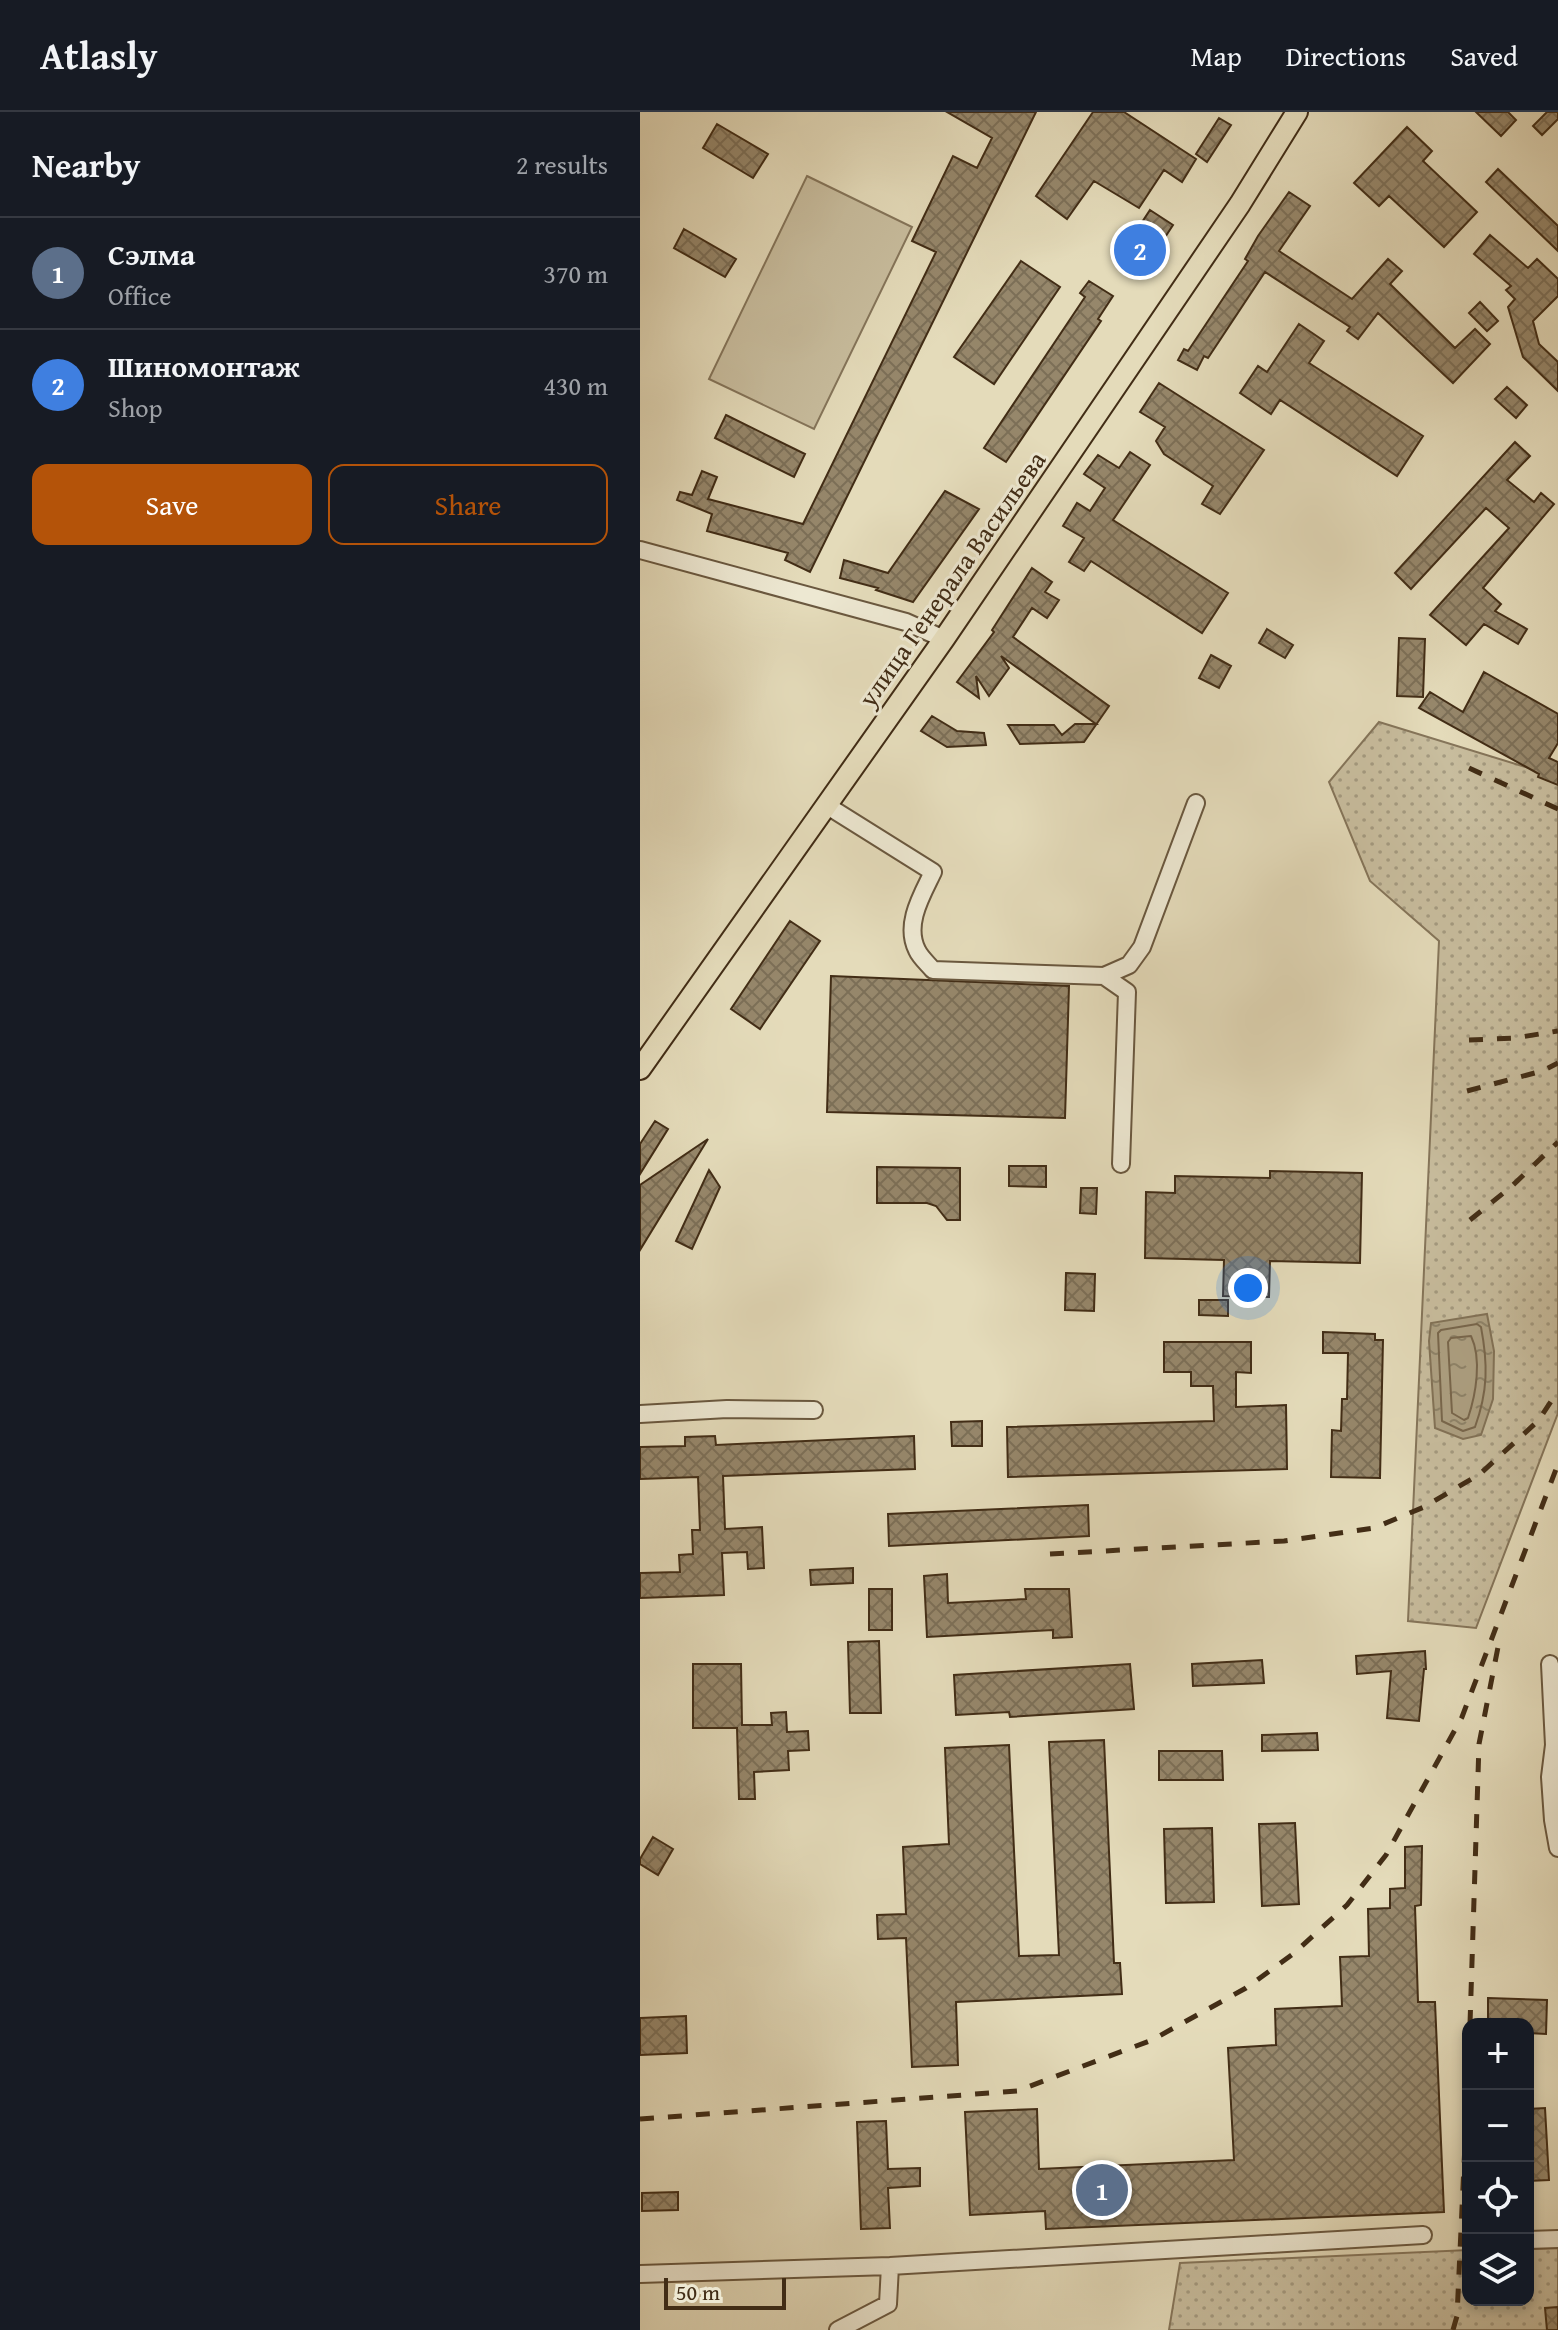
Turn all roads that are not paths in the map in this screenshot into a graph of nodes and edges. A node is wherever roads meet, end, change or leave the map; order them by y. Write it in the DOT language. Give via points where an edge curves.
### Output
graph roads {
  1 [pos="1297,112"];
  2 [pos="640,550"];
  3 [pos="944,639"];
  4 [pos="1196,803"];
  5 [pos="826,805"];
  6 [pos="1104,976"];
  7 [pos="640,1069"];
  8 [pos="1121,1164"];
  9 [pos="814,1410"];
  10 [pos="640,1414"];
  11 [pos="1550,1664"];
  12 [pos="1554,1776"];
  13 [pos="1558,1848"];
  14 [pos="1423,2235"];
  15 [pos="1558,2239"];
  16 [pos="1534,2240"];
  17 [pos="890,2266"];
  18 [pos="640,2274"];
  19 [pos="838,2330"];
  1 -- 3 [label="main road, улица Генерала Васильева"];
  2 -- 3 [label="street" via="906,622"];
  3 -- 5 [label="main road, улица Генерала Васильева"];
  4 -- 6 [label="street" via="1142,947 1129,965"];
  5 -- 6 [label="street" via="933,872 916,908 912,934 917,951 933,970"];
  5 -- 7 [label="main road, улица Генерала Васильева"];
  6 -- 8 [label="street" via="1127,992"];
  9 -- 10 [label="street"];
  11 -- 12 [label="street"];
  12 -- 13 [label="street"];
  14 -- 17 [label="street"];
  15 -- 16 [label="street"];
  17 -- 18 [label="street"];
  17 -- 19 [label="street" via="888,2304"];
}
